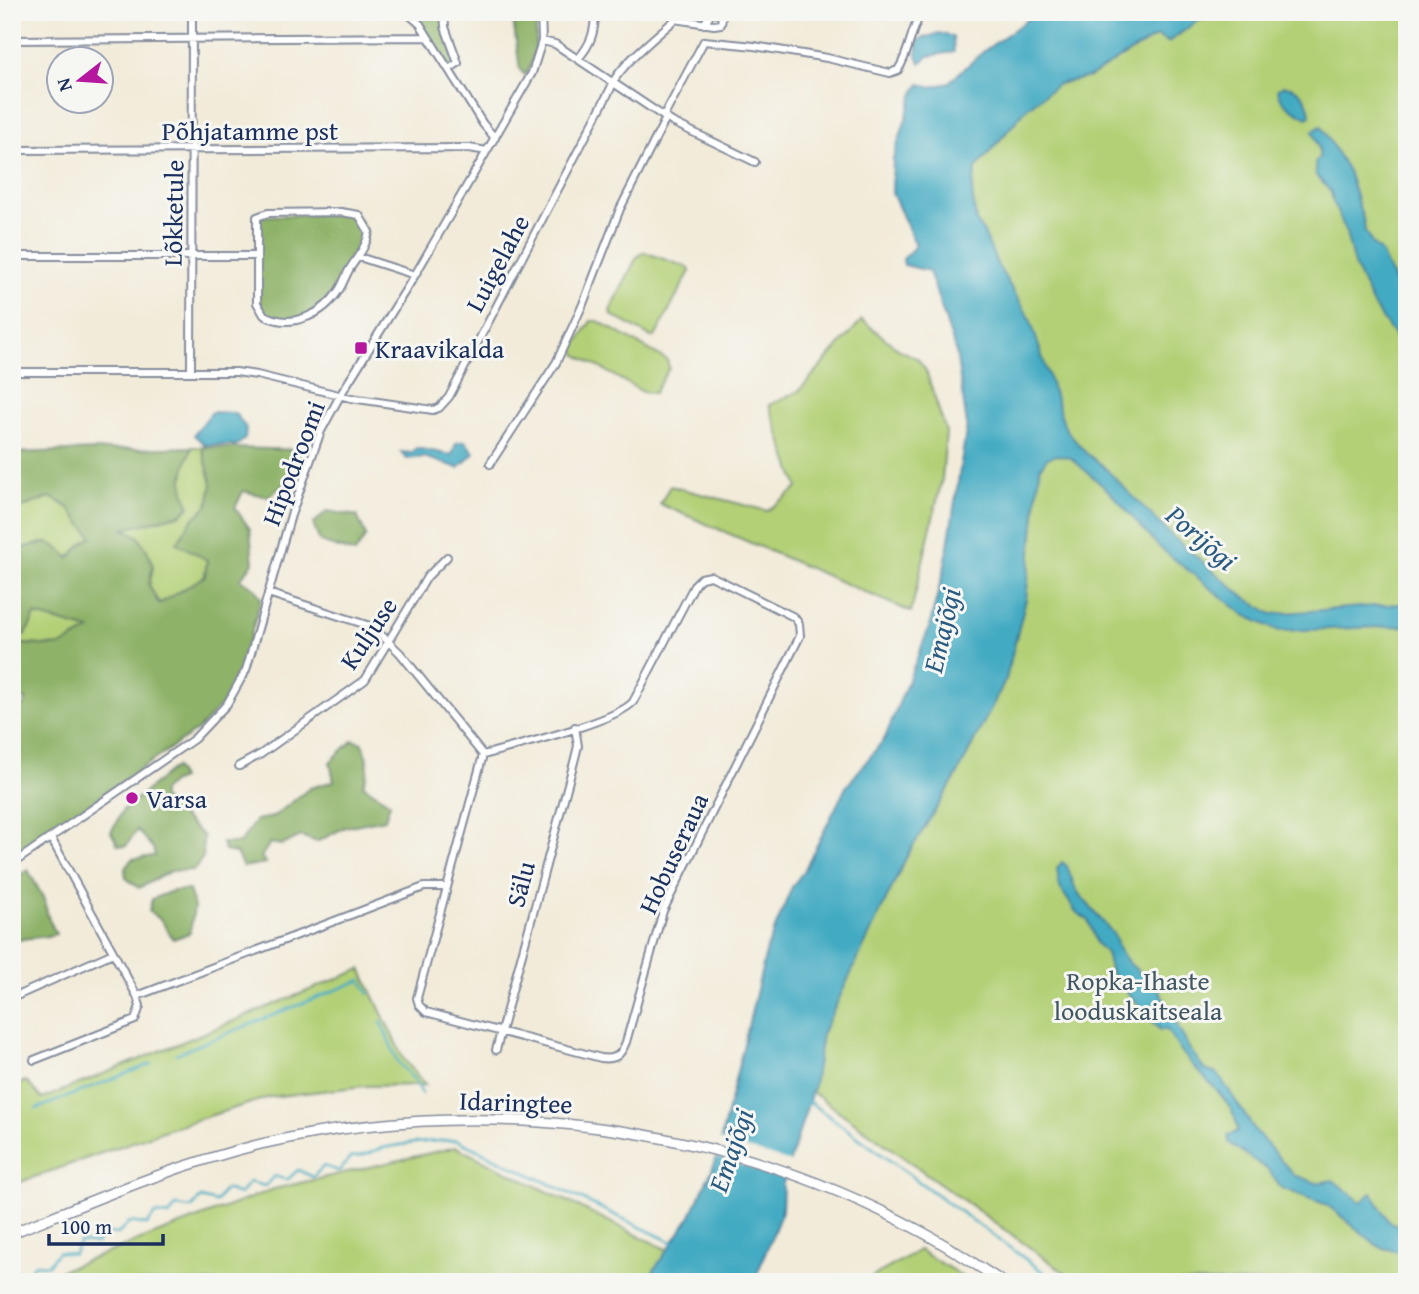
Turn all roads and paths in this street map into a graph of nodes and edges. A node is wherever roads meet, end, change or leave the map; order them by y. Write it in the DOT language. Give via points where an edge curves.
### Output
graph roads {
  1 [pos="192,12"];
  2 [pos="407,12"];
  3 [pos="444,12"];
  4 [pos="541,12"];
  5 [pos="594,12"];
  6 [pos="922,12"];
  7 [pos="677,16"];
  8 [pos="704,24"];
  9 [pos="428,37"];
  10 [pos="192,38"];
  11 [pos="12,40"];
  12 [pos="542,41"];
  13 [pos="578,59"];
  14 [pos="449,69"];
  15 [pos="612,82"];
  16 [pos="665,117"];
  17 [pos="495,138"];
  18 [pos="193,149"];
  19 [pos="12,150"];
  20 [pos="487,151"];
  21 [pos="755,162"];
  22 [pos="192,255"];
  23 [pos="12,256"];
  24 [pos="256,256"];
  25 [pos="359,257"];
  26 [pos="415,275"];
  27 [pos="12,372"];
  28 [pos="191,372"];
  29 [pos="341,394"];
  30 [pos="490,464"];
  31 [pos="447,556"];
  32 [pos="268,593"];
  33 [pos="388,641"];
  34 [pos="575,727"];
  35 [pos="483,755"];
  36 [pos="239,766"];
  37 [pos="51,838"];
  38 [pos="12,864"];
  39 [pos="446,887"];
  40 [pos="113,953"];
  41 [pos="137,996"];
  42 [pos="12,998"];
  43 [pos="501,1032"];
  44 [pos="496,1050"];
  45 [pos="34,1060"];
  46 [pos="12,1233"];
  47 [pos="1003,1282"];
  1 -- 10 [label="street, Lõkketule"];
  2 -- 9 [label="street"];
  3 -- 14 [label="street" via="458,63"];
  4 -- 12 [label="street, Hipodroomi"];
  5 -- 13 [label="street" via="592,41"];
  6 -- 16 [label="street" via="904,62 890,73 814,56 704,41"];
  7 -- 8 [label="street"];
  7 -- 15 [label="street, Luigelahe"];
  9 -- 10 [label="street"];
  9 -- 14 [label="street"];
  10 -- 11 [label="street"];
  10 -- 18 [label="street, Lõkketule"];
  12 -- 13 [label="street"];
  12 -- 17 [label="street, Hipodroomi" via="532,73"];
  13 -- 15 [label="street"];
  14 -- 17 [label="street"];
  15 -- 16 [label="street"];
  15 -- 29 [label="street, Luigelahe" via="443,404 433,410"];
  16 -- 21 [label="street"];
  16 -- 30 [label="street" via="620,209 556,363"];
  17 -- 20 [label="street, Hipodroomi"];
  18 -- 19 [label="street, Põhjatamme pst"];
  18 -- 20 [label="street, Põhjatamme pst"];
  18 -- 22 [label="street, Lõkketule"];
  20 -- 26 [label="street, Hipodroomi"];
  22 -- 23 [label="street"];
  22 -- 24 [label="street"];
  22 -- 28 [label="street, Lõkketule"];
  24 -- 25 [label="street" via="259,309 268,318 288,321 321,310"];
  24 -- 25 [label="street" via="260,215 341,212 359,215 368,228"];
  25 -- 26 [label="street"];
  26 -- 29 [label="street, Hipodroomi"];
  27 -- 28 [label="street"];
  28 -- 29 [label="street" via="247,374"];
  29 -- 32 [label="street, Hipodroomi" via="302,482"];
  31 -- 33 [label="street, Kuljuse" via="427,577"];
  32 -- 33 [label="street" via="373,627"];
  32 -- 37 [label="street, Hipodroomi" via="246,670 215,719 194,739"];
  33 -- 35 [label="street"];
  33 -- 36 [label="street, Kuljuse" via="365,680"];
  34 -- 35 [label="street, Hobuseraua"];
  34 -- 43 [label="street, Sälu" via="578,746"];
  34 -- 43 [label="street, Hobuseraua" via="622,712 633,702 701,578 716,577 799,624 799,640 663,911 620,1054 601,1058"];
  35 -- 39 [label="street, Hobuseraua"];
  37 -- 38 [label="street, Hipodroomi"];
  37 -- 40 [label="street"];
  39 -- 41 [label="street" via="424,887"];
  39 -- 43 [label="street, Hobuseraua" via="417,998 419,1005 431,1014"];
  40 -- 41 [label="street"];
  40 -- 42 [label="street"];
  41 -- 45 [label="street" via="140,1006 135,1020"];
  43 -- 44 [label="street, Sälu"];
  46 -- 47 [label="main road, Idaringtee" via="157,1175 261,1144 363,1126 478,1119 597,1128 709,1149 828,1188 921,1231"];
}
